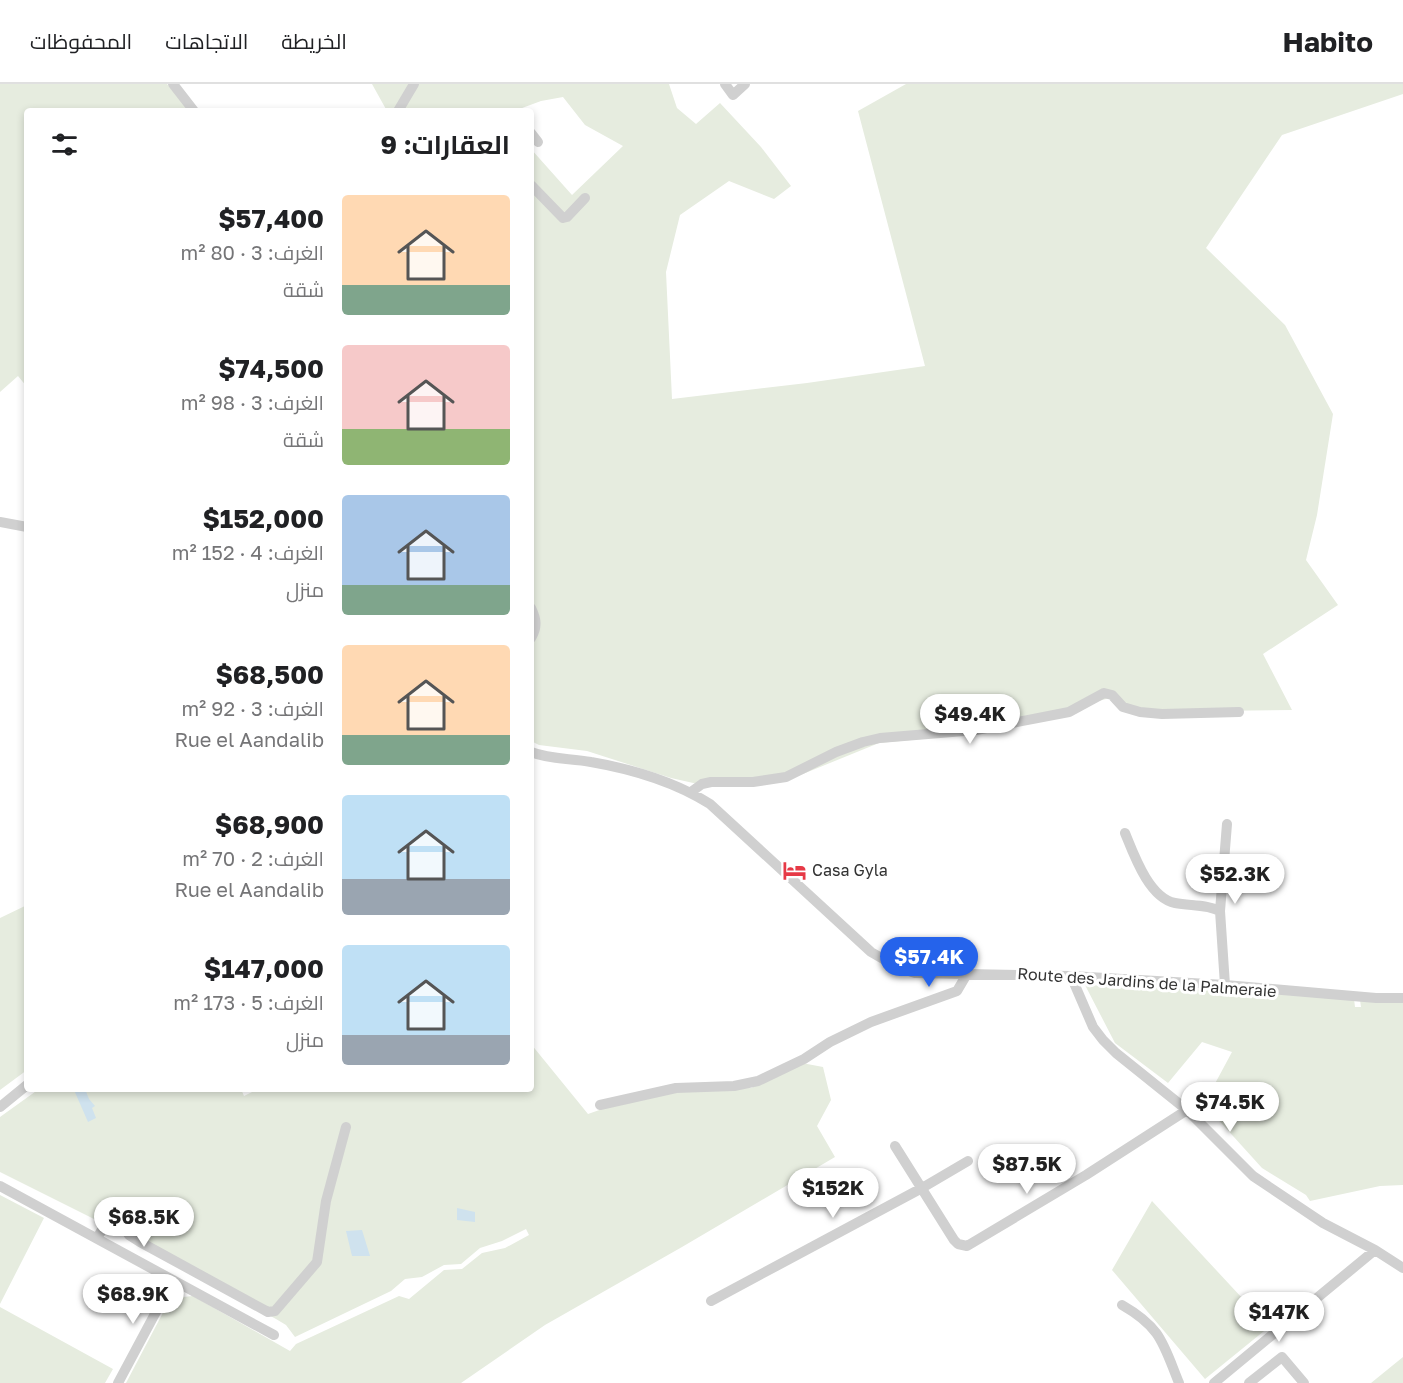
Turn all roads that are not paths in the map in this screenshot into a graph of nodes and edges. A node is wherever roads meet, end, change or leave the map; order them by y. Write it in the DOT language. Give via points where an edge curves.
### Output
graph roads {
  1 [pos="173,84"];
  2 [pos="414,84"];
  3 [pos="726,84"];
  4 [pos="745,84"];
  5 [pos="192,108"];
  6 [pos="400,108"];
  7 [pos="534,137"];
  8 [pos="538,142"];
  9 [pos="534,188"];
  10 [pos="585,198"];
  11 [pos="0,522"];
  12 [pos="24,526"];
  13 [pos="534,615"];
  14 [pos="534,631"];
  15 [pos="1239,712"];
  16 [pos="534,753"];
  17 [pos="691,792"];
  18 [pos="1227,824"];
  19 [pos="1125,834"];
  20 [pos="1221,911"];
  21 [pos="967,974"];
  22 [pos="1071,976"];
  23 [pos="1225,985"];
  24 [pos="1403,998"];
  25 [pos="24,1087"];
  26 [pos="600,1105"];
  27 [pos="0,1107"];
  28 [pos="1188,1110"];
  29 [pos="346,1127"];
  30 [pos="895,1146"];
  31 [pos="968,1161"];
  32 [pos="0,1186"];
  33 [pos="922,1188"];
  34 [pos="98,1238"];
  35 [pos="1375,1250"];
  36 [pos="1403,1268"];
  37 [pos="173,1280"];
  38 [pos="711,1301"];
  39 [pos="1122,1305"];
  40 [pos="274,1335"];
  41 [pos="118,1383"];
  42 [pos="1179,1383"];
  43 [pos="1214,1383"];
  44 [pos="1249,1383"];
  45 [pos="1303,1383"];
  1 -- 5 [label="street"];
  2 -- 6 [label="street"];
  3 -- 4 [label="street" via="733,95"];
  7 -- 8 [label="street"];
  9 -- 10 [label="street" via="563,218"];
  11 -- 12 [label="street"];
  13 -- 14 [label="street"];
  15 -- 17 [label="street" via="1140,712 1123,707 1112,695 1104,693 1069,712 975,730 880,738 836,752 786,777 711,782"];
  16 -- 17 [label="street, Route des Jardins de la Palmeraie" via="606,764"];
  17 -- 21 [label="street, Route des Jardins de la Palmeraie" via="710,804 872,952 915,973"];
  18 -- 20 [label="street"];
  19 -- 20 [label="street" via="1136,861 1164,900"];
  20 -- 23 [label="street"];
  21 -- 22 [label="street, Route des Jardins de la Palmeraie"];
  21 -- 26 [label="street" via="957,991 871,1022 758,1082 676,1088"];
  22 -- 23 [label="street, Route des Jardins de la Palmeraie"];
  22 -- 28 [label="street" via="1093,1027 1103,1040"];
  23 -- 24 [label="street, Route des Jardins de la Palmeraie"];
  25 -- 27 [label="street"];
  28 -- 33 [label="street" via="968,1246 954,1240"];
  28 -- 35 [label="street" via="1260,1182 1323,1223"];
  29 -- 34 [label="street" via="326,1201 317,1262 275,1311 268,1312 140,1242 129,1235 118,1218 110,1217"];
  30 -- 33 [label="street"];
  31 -- 33 [label="street"];
  32 -- 34 [label="street"];
  33 -- 38 [label="street"];
  34 -- 37 [label="street"];
  35 -- 36 [label="street"];
  35 -- 43 [label="street"];
  37 -- 40 [label="street"];
  37 -- 41 [label="street"];
  39 -- 42 [label="street" via="1141,1316 1156,1332"];
  44 -- 45 [label="street" via="1282,1358"];
}
